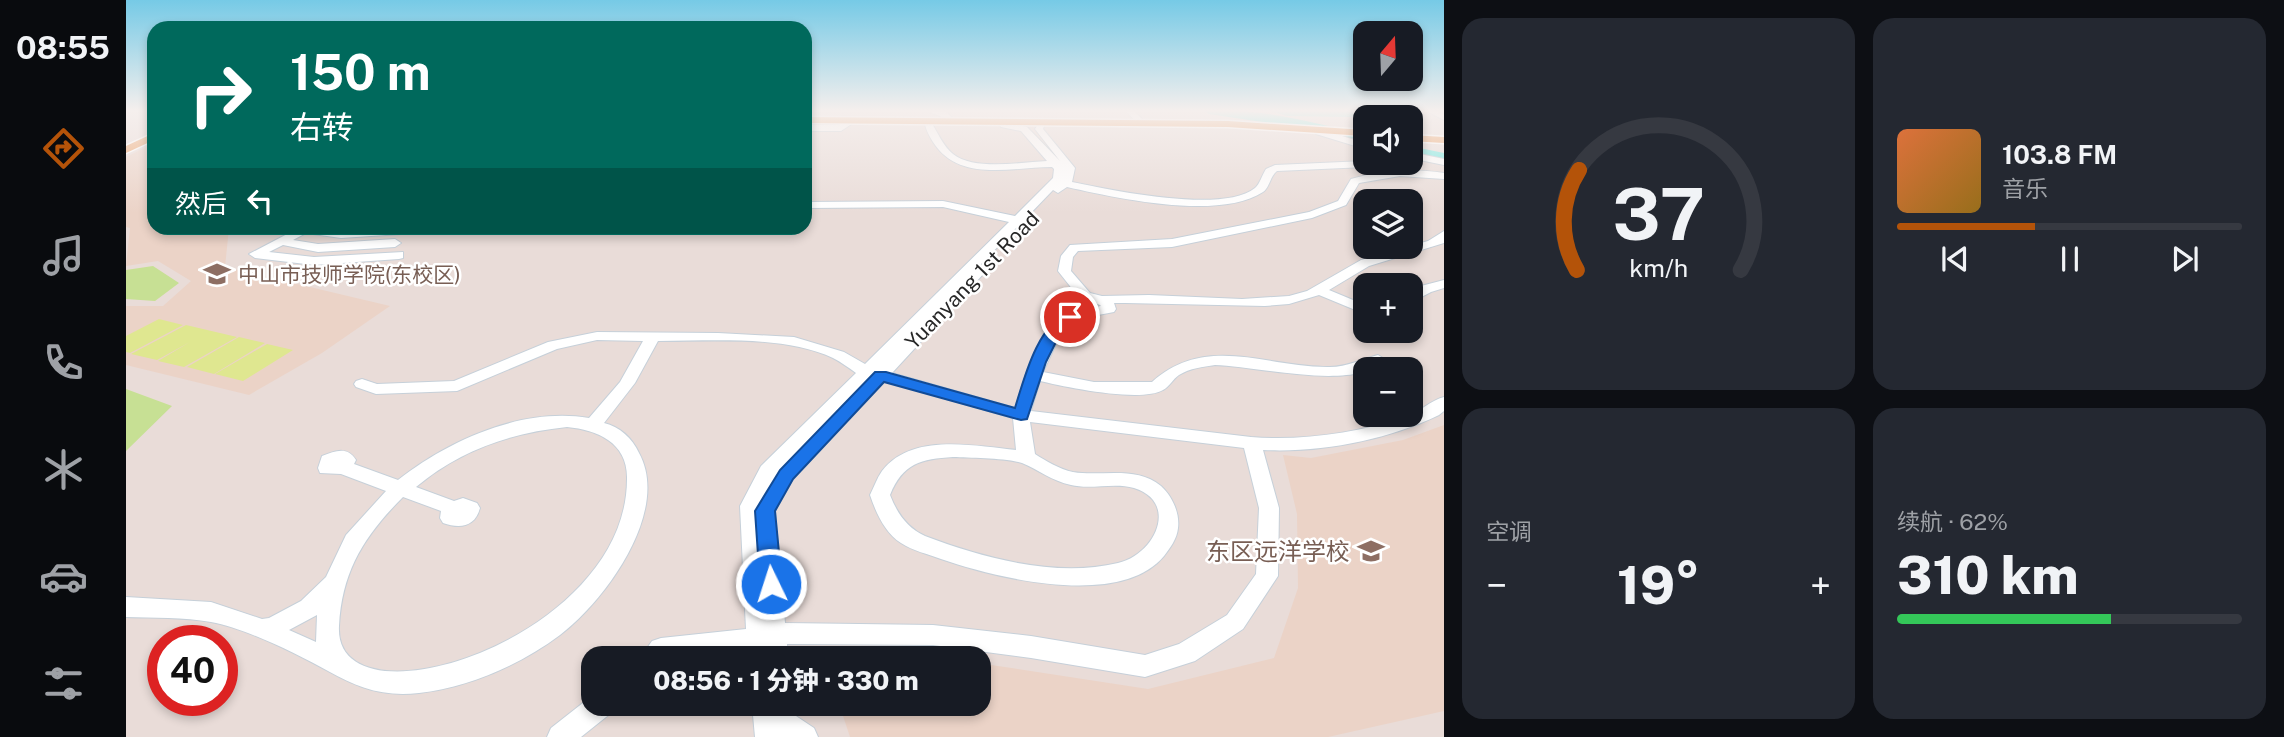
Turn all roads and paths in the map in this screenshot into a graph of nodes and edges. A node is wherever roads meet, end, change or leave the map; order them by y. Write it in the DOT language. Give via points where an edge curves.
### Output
graph roads {
  1 [pos="938,144"];
  2 [pos="1039,144"];
  3 [pos="1048,144"];
  4 [pos="1423,158"];
  5 [pos="1444,163"];
  6 [pos="1353,164"];
  7 [pos="1060,167"];
  8 [pos="1388,175"];
  9 [pos="1423,175"];
  10 [pos="1444,176"];
  11 [pos="812,205"];
  12 [pos="1021,221"];
  13 [pos="290,235"];
  14 [pos="1444,235"];
  15 [pos="281,241"];
  16 [pos="1444,284"];
  17 [pos="1320,291"];
  18 [pos="1423,291"];
  19 [pos="1085,303"];
  20 [pos="1353,305"];
  21 [pos="652,337"];
  22 [pos="1353,369"];
  23 [pos="873,374"];
  24 [pos="1033,375"];
  25 [pos="362,384"];
  26 [pos="1444,402"];
  27 [pos="1021,415"];
  28 [pos="594,423"];
  29 [pos="1251,443"];
  30 [pos="1026,457"];
  31 [pos="342,467"];
  32 [pos="400,488"];
  33 [pos="453,508"];
  34 [pos="335,582"];
  35 [pos="126,607"];
  36 [pos="262,629"];
  37 [pos="764,643"];
  38 [pos="712,646"];
  39 [pos="339,664"];
  40 [pos="587,716"];
  41 [pos="775,720"];
  42 [pos="561,737"];
  43 [pos="805,737"];
  1 -- 7 [label="street" via="956,162 972,165"];
  2 -- 7 [label="street"];
  3 -- 7 [label="street"];
  4 -- 5 [label="street"];
  6 -- 7 [label="street" via="1275,167 1259,192 1234,200 1192,202 1083,190"];
  7 -- 12 [label="street, Yuanyang 1st Road"];
  8 -- 19 [label="street" via="1355,181 1342,203 1312,215 1172,243 1074,248 1064,271"];
  9 -- 10 [label="street"];
  11 -- 12 [label="street" via="943,204"];
  12 -- 23 [label="street, Yuanyang 1st Road"];
  13 -- 15 [label="street"];
  14 -- 17 [label="street" via="1426,248 1363,263"];
  15 -- 15 [label="street" via="256,254 314,261 397,249 318,248"];
  16 -- 18 [label="street"];
  17 -- 19 [label="street" via="1255,303 1163,297 1102,300 1109,304 1107,311 1099,313"];
  17 -- 20 [label="street"];
  19 -- 24 [label="street" via="1057,326"];
  21 -- 23 [label="street" via="794,341 839,355"];
  21 -- 25 [label="street" via="597,336 553,345 457,386 376,389"];
  21 -- 28 [label="street" via="638,369"];
  22 -- 24 [label="street" via="1331,372 1194,361 1167,374 1157,387 1126,391"];
  23 -- 27 [label="street"];
  23 -- 37 [label="street, Yuanyang 1st Road" via="786,475 765,511"];
  24 -- 27 [label="street"];
  26 -- 29 [label="street" via="1437,412 1380,430 1287,445"];
  27 -- 29 [label="street"];
  27 -- 30 [label="street"];
  28 -- 32 [label="street" via="540,422 494,433 446,455"];
  28 -- 39 [label="street" via="622,440 640,483 625,540 605,573 573,608 528,643 442,678 399,684 367,678"];
  29 -- 37 [label="street" via="1269,508 1267,576 1235,622 1186,653 1145,666 933,635"];
  30 -- 30 [label="street" via="1074,479 1127,480 1146,486 1160,496 1169,519 1166,540 1142,564 1111,573 1059,576 959,558 911,539 887,517 880,495 890,473 913,457 938,451"];
  31 -- 32 [label="street"];
  32 -- 33 [label="street"];
  32 -- 34 [label="street" via="351,543"];
  34 -- 36 [label="street" via="309,608"];
  34 -- 39 [label="street" via="326,643"];
  35 -- 36 [label="street" via="211,612"];
  36 -- 39 [label="street"];
  37 -- 38 [label="street"];
  40 -- 42 [label="street"];
  41 -- 43 [label="street"];
}
